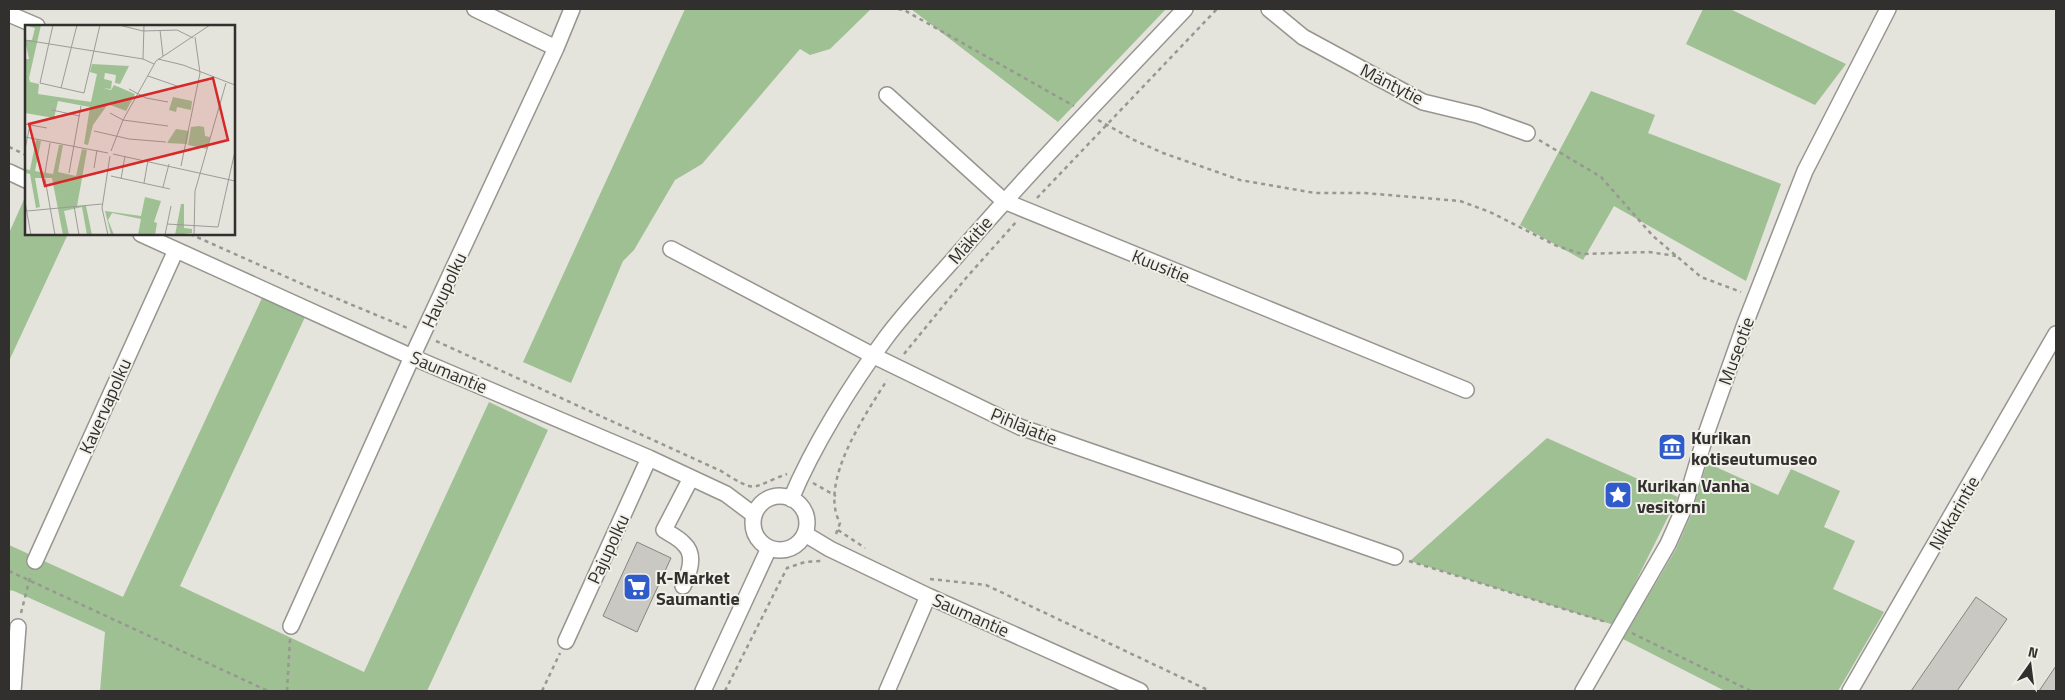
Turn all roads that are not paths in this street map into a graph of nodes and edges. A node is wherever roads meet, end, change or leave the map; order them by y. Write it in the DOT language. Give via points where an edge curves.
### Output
graph roads {
  1 [pos="475,9"];
  2 [pos="572,9"];
  3 [pos="1186,9"];
  4 [pos="1270,9"];
  5 [pos="1888,9"];
  6 [pos="9,14"];
  7 [pos="35,25"];
  8 [pos="556,48"];
  9 [pos="887,95"];
  10 [pos="1527,133"];
  11 [pos="9,172"];
  12 [pos="25,180"];
  13 [pos="1004,202"];
  14 [pos="143,235"];
  15 [pos="671,249"];
  16 [pos="176,250"];
  17 [pos="2056,334"];
  18 [pos="412,356"];
  19 [pos="874,356"];
  20 [pos="1466,390"];
  21 [pos="649,458"];
  22 [pos="692,478"];
  23 [pos="791,499"];
  24 [pos="754,515"];
  25 [pos="805,534"];
  26 [pos="769,548"];
  27 [pos="1396,557"];
  28 [pos="35,561"];
  29 [pos="684,586"];
  30 [pos="928,596"];
  31 [pos="290,626"];
  32 [pos="18,627"];
  33 [pos="566,641"];
  34 [pos="14,691"];
  35 [pos="703,691"];
  36 [pos="887,691"];
  37 [pos="1140,691"];
  38 [pos="1583,691"];
  39 [pos="1850,691"];
  1 -- 8 [label="street"];
  2 -- 8 [label="street, Havupolku"];
  3 -- 13 [label="street, Mäkitie"];
  4 -- 10 [label="street, Mäntytie" via="1303,37 1423,102 1477,115"];
  5 -- 38 [label="street, Museotie" via="1806,171 1756,297 1706,434 1684,508 1668,544"];
  6 -- 7 [label="street"];
  8 -- 18 [label="street, Havupolku"];
  9 -- 13 [label="street, Kuusitie"];
  11 -- 12 [label="street"];
  13 -- 19 [label="street, Mäkitie" via="885,338"];
  13 -- 20 [label="street, Kuusitie"];
  14 -- 16 [label="street, Saumantie"];
  15 -- 19 [label="street, Pihlajatie"];
  16 -- 18 [label="street, Saumantie"];
  16 -- 28 [label="street, Kavervapolku"];
  17 -- 39 [label="street, Nikkarintie"];
  18 -- 21 [label="street, Saumantie"];
  18 -- 31 [label="street, Havupolku"];
  19 -- 23 [label="street, Mäkitie" via="800,477"];
  19 -- 27 [label="street, Pihlajatie" via="1020,427"];
  21 -- 22 [label="street, Saumantie"];
  21 -- 33 [label="street, Pajupolku"];
  22 -- 24 [label="street, Saumantie" via="726,494"];
  22 -- 29 [label="street" via="664,530 685,544 690,554 689,573"];
  23 -- 24 [label="street" via="770,498"];
  23 -- 25 [label="street" via="805,514"];
  24 -- 26 [label="street" via="756,535"];
  25 -- 26 [label="street" via="790,548"];
  25 -- 30 [label="street, Saumantie"];
  26 -- 35 [label="street"];
  30 -- 36 [label="street"];
  30 -- 37 [label="street, Saumantie"];
  32 -- 34 [label="street"];
}
